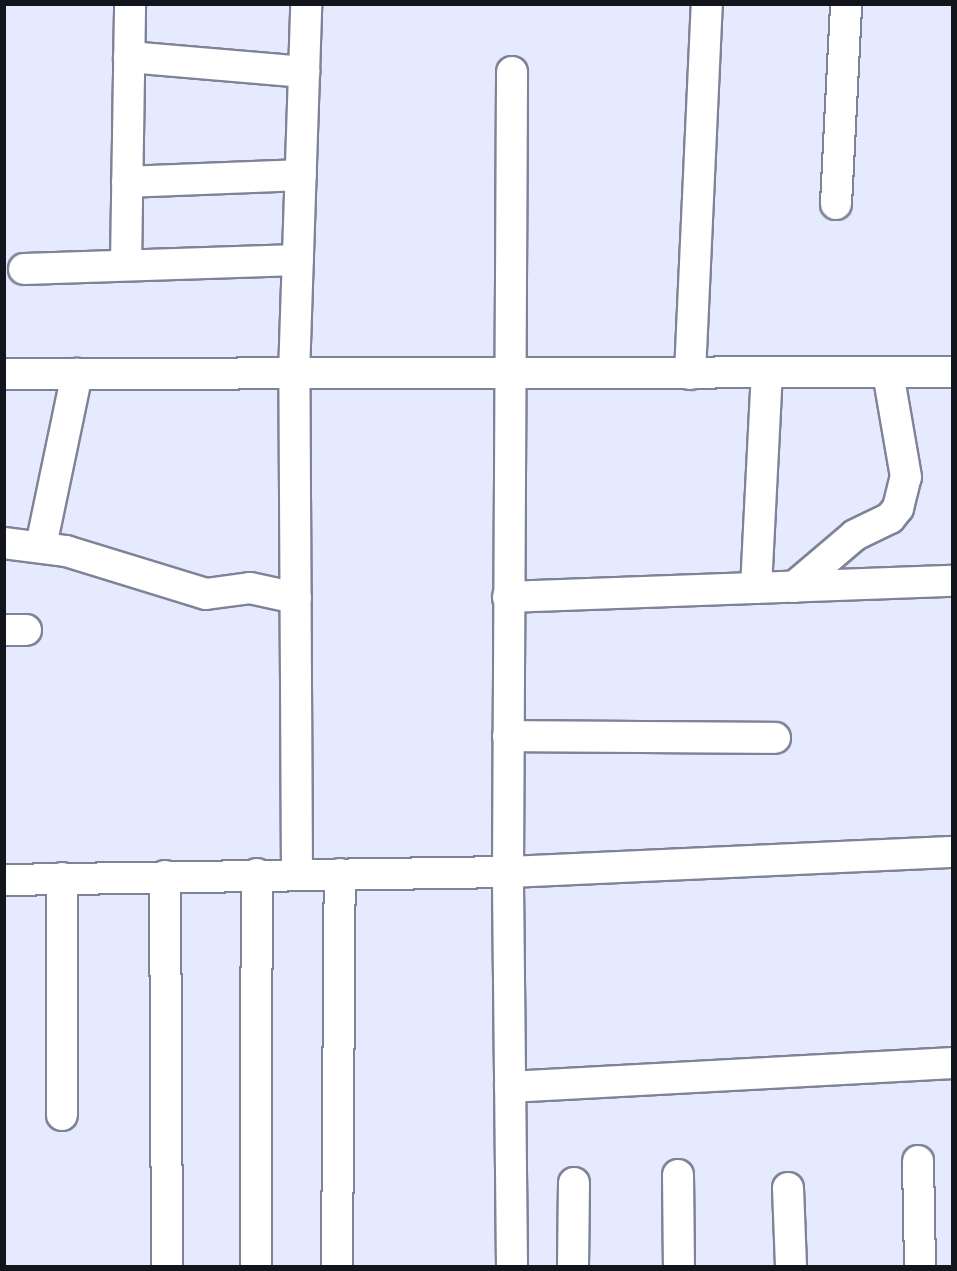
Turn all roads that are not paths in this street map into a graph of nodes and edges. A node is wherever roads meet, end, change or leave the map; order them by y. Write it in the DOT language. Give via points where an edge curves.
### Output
graph roads {
  1 [pos="130,4"];
  2 [pos="306,4"];
  3 [pos="707,4"];
  4 [pos="846,4"];
  5 [pos="129,57"];
  6 [pos="304,72"];
  7 [pos="512,72"];
  8 [pos="301,175"];
  9 [pos="128,182"];
  10 [pos="836,204"];
  11 [pos="298,260"];
  12 [pos="126,265"];
  13 [pos="24,268"];
  14 [pos="952,372"];
  15 [pos="888,373"];
  16 [pos="4,374"];
  17 [pos="78,374"];
  18 [pos="509,374"];
  19 [pos="690,374"];
  20 [pos="767,374"];
  21 [pos="294,375"];
  22 [pos="4,543"];
  23 [pos="41,546"];
  24 [pos="952,581"];
  25 [pos="794,587"];
  26 [pos="756,588"];
  27 [pos="508,597"];
  28 [pos="296,598"];
  29 [pos="508,736"];
  30 [pos="775,738"];
  31 [pos="952,852"];
  32 [pos="508,872"];
  33 [pos="257,874"];
  34 [pos="297,874"];
  35 [pos="340,874"];
  36 [pos="165,876"];
  37 [pos="62,878"];
  38 [pos="4,880"];
  39 [pos="952,1064"];
  40 [pos="510,1087"];
  41 [pos="62,1115"];
  42 [pos="918,1161"];
  43 [pos="678,1175"];
  44 [pos="574,1183"];
  45 [pos="788,1188"];
  46 [pos="167,1266"];
  47 [pos="256,1266"];
  48 [pos="337,1266"];
  49 [pos="512,1266"];
  50 [pos="573,1266"];
  51 [pos="679,1266"];
  52 [pos="791,1266"];
  53 [pos="920,1266"];
  1 -- 5 [label="street"];
  2 -- 6 [label="street"];
  3 -- 19 [label="street"];
  4 -- 10 [label="street"];
  5 -- 6 [label="street"];
  5 -- 9 [label="street"];
  6 -- 8 [label="street"];
  7 -- 18 [label="street"];
  8 -- 9 [label="street"];
  8 -- 11 [label="street"];
  9 -- 12 [label="street"];
  11 -- 12 [label="street"];
  11 -- 21 [label="street"];
  12 -- 13 [label="street"];
  14 -- 15 [label="street"];
  15 -- 20 [label="street"];
  15 -- 25 [label="street" via="906,477 898,508 890,518 855,535"];
  16 -- 17 [label="street"];
  17 -- 21 [label="street"];
  17 -- 23 [label="street"];
  18 -- 19 [label="street"];
  18 -- 21 [label="street"];
  18 -- 27 [label="street"];
  19 -- 20 [label="street"];
  20 -- 26 [label="street"];
  21 -- 28 [label="street"];
  22 -- 23 [label="street"];
  23 -- 28 [label="street" via="206,594 250,588"];
  24 -- 25 [label="street"];
  25 -- 26 [label="street"];
  26 -- 27 [label="street"];
  27 -- 29 [label="street"];
  28 -- 34 [label="street"];
  29 -- 30 [label="street"];
  29 -- 32 [label="street"];
  31 -- 32 [label="street"];
  32 -- 35 [label="street"];
  32 -- 40 [label="street"];
  33 -- 34 [label="street"];
  33 -- 36 [label="street"];
  33 -- 47 [label="street"];
  34 -- 35 [label="street"];
  35 -- 48 [label="street"];
  36 -- 37 [label="street"];
  36 -- 46 [label="street"];
  37 -- 38 [label="street"];
  37 -- 41 [label="street"];
  39 -- 40 [label="street"];
  40 -- 49 [label="street"];
  42 -- 53 [label="street"];
  43 -- 51 [label="street"];
  44 -- 50 [label="street"];
  45 -- 52 [label="street"];
}
